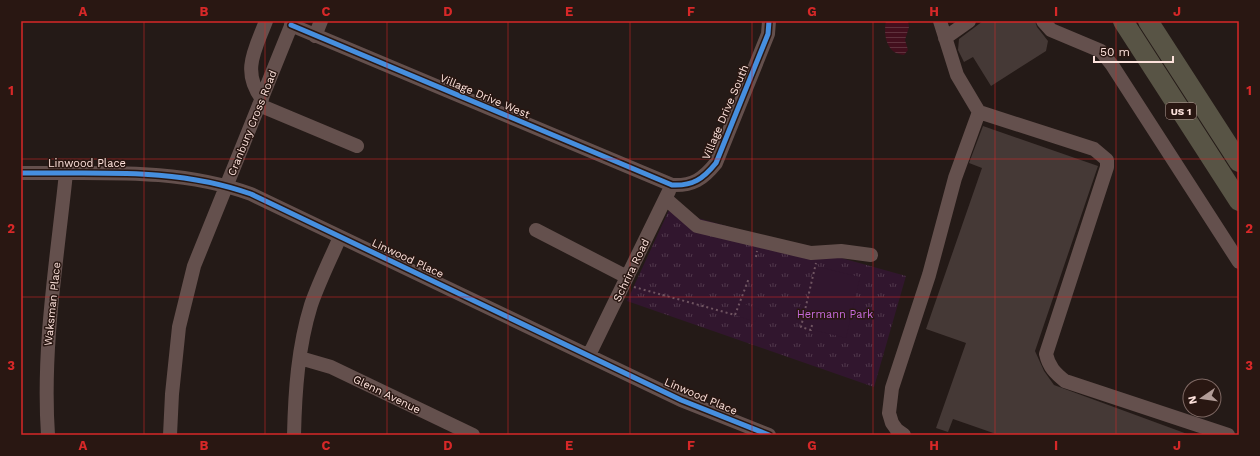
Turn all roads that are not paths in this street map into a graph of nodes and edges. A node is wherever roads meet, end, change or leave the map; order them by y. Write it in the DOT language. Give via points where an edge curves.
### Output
graph roads {
  1 [pos="266,21"];
  2 [pos="321,21"];
  3 [pos="769,21"];
  4 [pos="940,21"];
  5 [pos="969,21"];
  6 [pos="1043,21"];
  7 [pos="1116,21"];
  8 [pos="1123,21"];
  9 [pos="1148,21"];
  10 [pos="292,23"];
  11 [pos="316,36"];
  12 [pos="945,38"];
  13 [pos="1140,48"];
  14 [pos="261,102"];
  15 [pos="979,112"];
  16 [pos="1219,131"];
  17 [pos="1239,139"];
  18 [pos="357,146"];
  19 [pos="1239,162"];
  20 [pos="21,173"];
  21 [pos="66,173"];
  22 [pos="227,185"];
  23 [pos="672,185"];
  24 [pos="666,199"];
  25 [pos="1239,201"];
  26 [pos="536,230"];
  27 [pos="340,237"];
  28 [pos="871,256"];
  29 [pos="1239,262"];
  30 [pos="632,279"];
  31 [pos="589,355"];
  32 [pos="300,358"];
  33 [pos="48,435"];
  34 [pos="170,435"];
  35 [pos="294,435"];
  36 [pos="473,435"];
  37 [pos="768,435"];
  38 [pos="904,435"];
  39 [pos="1228,435"];
  1 -- 14 [label="street" via="250,63 254,88"];
  2 -- 11 [label="street"];
  3 -- 23 [label="street, Village Drive South" via="768,34 716,163 706,176 699,180 683,186"];
  4 -- 12 [label="street"];
  5 -- 12 [label="street"];
  6 -- 29 [label="street" via="1051,30 1101,51"];
  7 -- 13 [label="highway"];
  8 -- 13 [label="highway, US 1"];
  9 -- 16 [label="highway, US 1"];
  10 -- 11 [label="street, Village Drive West"];
  10 -- 14 [label="street, Cranbury Cross Road"];
  11 -- 23 [label="street, Village Drive West"];
  12 -- 15 [label="street" via="957,76"];
  13 -- 25 [label="highway, US 1"];
  14 -- 18 [label="street"];
  14 -- 22 [label="street, Cranbury Cross Road"];
  15 -- 38 [label="street" via="955,178 929,275 892,388 889,413 892,423"];
  15 -- 39 [label="street" via="1094,149 1107,160 1107,167 1046,354 1048,364 1065,381"];
  16 -- 17 [label="highway"];
  16 -- 19 [label="highway, US 1"];
  20 -- 21 [label="street, Linwood Place"];
  21 -- 22 [label="street, Linwood Place" via="160,174"];
  21 -- 33 [label="street, Waksman Place" via="47,347"];
  22 -- 27 [label="street, Linwood Place"];
  22 -- 34 [label="street, Cranbury Cross Road" via="194,266 179,327"];
  23 -- 24 [label="street, Schrira Road"];
  24 -- 28 [label="street" via="697,226 811,253 841,251"];
  24 -- 30 [label="street, Schrira Road"];
  26 -- 30 [label="street"];
  27 -- 31 [label="street, Linwood Place"];
  27 -- 32 [label="street" via="312,305"];
  30 -- 31 [label="street, Schrira Road"];
  31 -- 37 [label="street, Linwood Place" via="681,400"];
  32 -- 35 [label="street" via="294,397"];
  32 -- 36 [label="street, Glenn Avenue" via="331,367"];
}
